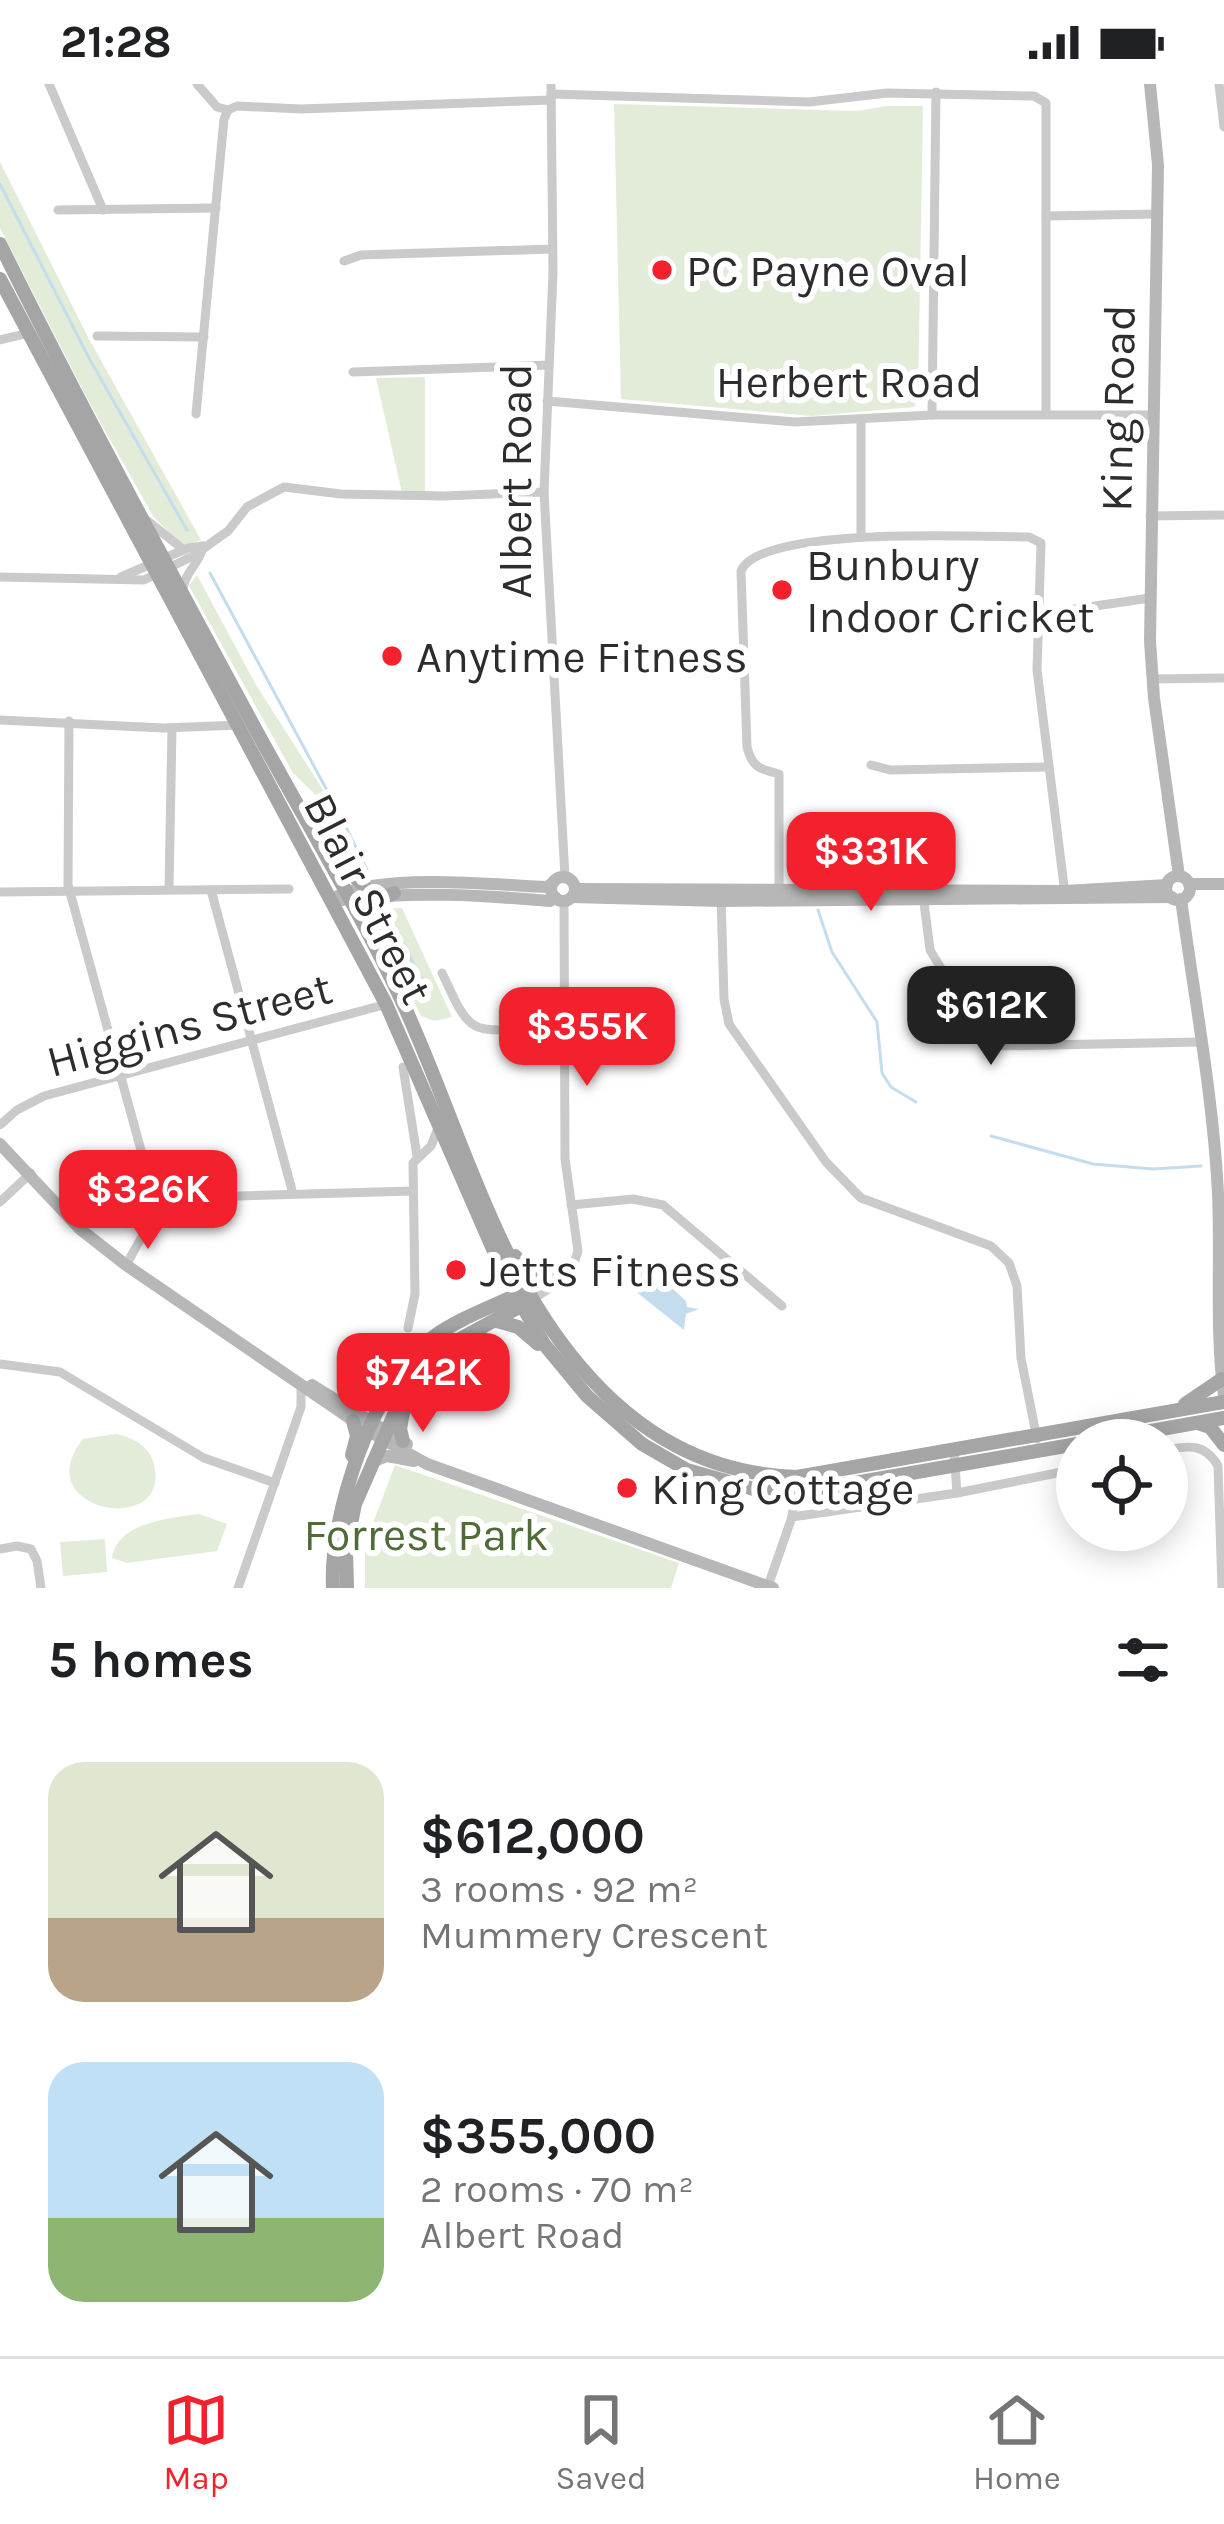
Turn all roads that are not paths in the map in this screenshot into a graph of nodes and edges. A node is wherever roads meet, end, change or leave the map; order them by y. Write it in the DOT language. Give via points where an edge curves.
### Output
graph roads {
  1 [pos="49,84"];
  2 [pos="196,84"];
  3 [pos="1150,84"];
  4 [pos="1219,84"];
  5 [pos="887,88"];
  6 [pos="936,92"];
  7 [pos="551,93"];
  8 [pos="228,110"];
  9 [pos="1224,127"];
  10 [pos="216,208"];
  11 [pos="103,210"];
  12 [pos="58,211"];
  13 [pos="1157,214"];
  14 [pos="1046,216"];
  15 [pos="0,244"];
  16 [pos="552,248"];
  17 [pos="344,261"];
  18 [pos="0,279"];
  19 [pos="34,330"];
  20 [pos="97,336"];
  21 [pos="203,337"];
  22 [pos="0,340"];
  23 [pos="549,364"];
  24 [pos="353,372"];
  25 [pos="547,401"];
  26 [pos="196,414"];
  27 [pos="1046,414"];
  28 [pos="932,415"];
  29 [pos="1151,415"];
  30 [pos="861,420"];
  31 [pos="544,492"];
  32 [pos="1224,515"];
  33 [pos="1150,516"];
  34 [pos="144,518"];
  35 [pos="861,537"];
  36 [pos="203,546"];
  37 [pos="184,550"];
  38 [pos="162,567"];
  39 [pos="0,578"];
  40 [pos="183,589"];
  41 [pos="1150,598"];
  42 [pos="1040,614"];
  43 [pos="1224,678"];
  44 [pos="1152,679"];
  45 [pos="225,702"];
  46 [pos="0,720"];
  47 [pos="69,721"];
  48 [pos="244,723"];
  49 [pos="208,727"];
  50 [pos="172,728"];
  51 [pos="871,765"];
  52 [pos="1049,767"];
  53 [pos="320,847"];
  54 [pos="1184,880"];
  55 [pos="1224,884"];
  56 [pos="364,886"];
  57 [pos="289,889"];
  58 [pos="70,890"];
  59 [pos="169,890"];
  60 [pos="211,890"];
  61 [pos="564,891"];
  62 [pos="0,892"];
  63 [pos="394,893"];
  64 [pos="1173,894"];
  65 [pos="1065,895"];
  66 [pos="721,896"];
  67 [pos="779,896"];
  68 [pos="923,896"];
  69 [pos="341,897"];
  70 [pos="363,928"];
  71 [pos="442,974"];
  72 [pos="394,1001"];
  73 [pos="564,1024"];
  74 [pos="253,1040"];
  75 [pos="1199,1042"];
  76 [pos="403,1067"];
  77 [pos="122,1076"];
  78 [pos="445,1123"];
  79 [pos="0,1125"];
  80 [pos="0,1144"];
  81 [pos="448,1146"];
  82 [pos="417,1157"];
  83 [pos="31,1173"];
  84 [pos="413,1192"];
  85 [pos="293,1194"];
  86 [pos="0,1202"];
  87 [pos="161,1204"];
  88 [pos="571,1205"];
  89 [pos="507,1248"];
  90 [pos="125,1265"];
  91 [pos="574,1265"];
  92 [pos="503,1272"];
  93 [pos="550,1276"];
  94 [pos="524,1298"];
  95 [pos="782,1306"];
  96 [pos="492,1321"];
  97 [pos="408,1328"];
  98 [pos="431,1339"];
  99 [pos="1223,1343"];
  100 [pos="0,1364"];
  101 [pos="287,1374"];
  102 [pos="1222,1379"];
  103 [pos="409,1385"];
  104 [pos="301,1387"];
  105 [pos="587,1396"];
  106 [pos="1224,1399"];
  107 [pos="329,1400"];
  108 [pos="382,1402"];
  109 [pos="301,1407"];
  110 [pos="1176,1411"];
  111 [pos="1224,1418"];
  112 [pos="353,1421"];
  113 [pos="1198,1423"];
  114 [pos="1188,1425"];
  115 [pos="378,1431"];
  116 [pos="403,1442"];
  117 [pos="1038,1443"];
  118 [pos="1056,1443"];
  119 [pos="1224,1445"];
  120 [pos="1188,1448"];
  121 [pos="954,1459"];
  122 [pos="372,1462"];
  123 [pos="427,1464"];
  124 [pos="353,1472"];
  125 [pos="1056,1473"];
  126 [pos="460,1475"];
  127 [pos="275,1483"];
  128 [pos="797,1484"];
  129 [pos="957,1493"];
  130 [pos="791,1517"];
  131 [pos="0,1549"];
  132 [pos="752,1584"];
  133 [pos="770,1587"];
  134 [pos="41,1588"];
  135 [pos="238,1588"];
  136 [pos="333,1588"];
  137 [pos="347,1588"];
  138 [pos="1222,1588"];
  1 -- 11 [label="street"];
  2 -- 8 [label="street"];
  3 -- 13 [label="street, King Road"];
  4 -- 9 [label="street"];
  5 -- 6 [label="street"];
  5 -- 7 [label="street" via="809,102"];
  6 -- 14 [label="street" via="1046,103"];
  6 -- 28 [label="street"];
  7 -- 8 [label="street"];
  7 -- 16 [label="street, Albert Road"];
  8 -- 10 [label="street"];
  10 -- 11 [label="street"];
  10 -- 21 [label="street"];
  11 -- 12 [label="street"];
  13 -- 14 [label="street"];
  13 -- 29 [label="street, King Road"];
  14 -- 27 [label="street"];
  15 -- 19 [label="main road, Blair Street"];
  16 -- 17 [label="street"];
  16 -- 23 [label="street, Albert Road"];
  18 -- 19 [label="main road, Blair Street"];
  19 -- 22 [label="street"];
  19 -- 34 [label="main road, Blair Street"];
  19 -- 38 [label="main road, Blair Street"];
  20 -- 21 [label="street"];
  21 -- 26 [label="street"];
  23 -- 24 [label="street"];
  23 -- 25 [label="street, Albert Road"];
  25 -- 30 [label="street, Herbert Road"];
  25 -- 31 [label="street, Albert Road"];
  27 -- 28 [label="street, Herbert Road"];
  27 -- 29 [label="street, Herbert Road"];
  28 -- 30 [label="street, Herbert Road"];
  29 -- 33 [label="street, King Road"];
  30 -- 35 [label="street"];
  31 -- 36 [label="street" via="284,487"];
  31 -- 61 [label="street, Albert Road"];
  32 -- 33 [label="street"];
  33 -- 41 [label="street, King Road"];
  34 -- 37 [label="street"];
  34 -- 38 [label="main road, Blair Street"];
  35 -- 42 [label="street" via="1041,542"];
  35 -- 67 [label="street" via="806,542 756,557 741,571 747,747 758,769 779,774"];
  36 -- 37 [label="street"];
  36 -- 38 [label="street"];
  36 -- 40 [label="street"];
  37 -- 38 [label="street"];
  38 -- 39 [label="street" via="144,580"];
  38 -- 40 [label="main road, Blair Street"];
  38 -- 45 [label="main road, Blair Street"];
  40 -- 48 [label="main road, Blair Street"];
  41 -- 42 [label="street"];
  41 -- 44 [label="street, King Road"];
  42 -- 52 [label="street" via="1037,670"];
  43 -- 44 [label="street"];
  44 -- 54 [label="street, King Road"];
  45 -- 48 [label="main road, Blair Street"];
  45 -- 49 [label="street"];
  46 -- 47 [label="street"];
  47 -- 50 [label="street"];
  47 -- 58 [label="street"];
  48 -- 49 [label="street"];
  48 -- 53 [label="main road, Blair Street"];
  48 -- 69 [label="main road, Blair Street"];
  49 -- 50 [label="street"];
  50 -- 59 [label="street"];
  51 -- 52 [label="street"];
  52 -- 65 [label="street"];
  53 -- 56 [label="main road"];
  53 -- 69 [label="main road, Blair Street"];
  54 -- 55 [label="street"];
  54 -- 64 [label="street"];
  54 -- 64 [label="street" via="1188,893"];
  56 -- 61 [label="street"];
  56 -- 69 [label="street"];
  57 -- 60 [label="street"];
  58 -- 59 [label="street"];
  58 -- 62 [label="street"];
  58 -- 77 [label="street"];
  59 -- 60 [label="street"];
  60 -- 74 [label="street"];
  61 -- 63 [label="street" via="550,901"];
  61 -- 66 [label="street"];
  61 -- 73 [label="street, Albert Road"];
  63 -- 69 [label="street"];
  63 -- 70 [label="main road" via="370,904"];
  64 -- 65 [label="street"];
  64 -- 75 [label="street"];
  65 -- 68 [label="street"];
  66 -- 67 [label="street"];
  66 -- 117 [label="street" via="729,1024 826,1162 861,1198 991,1246 1009,1263"];
  67 -- 68 [label="street"];
  68 -- 75 [label="street" via="929,950 986,1043"];
  69 -- 70 [label="main road, Blair Street"];
  69 -- 72 [label="main road, Blair Street"];
  70 -- 72 [label="main road, Blair Street"];
  71 -- 73 [label="street" via="476,1026"];
  72 -- 74 [label="street, Higgins Street"];
  72 -- 78 [label="main road, Blair Street"];
  73 -- 88 [label="street, Albert Road"];
  74 -- 77 [label="street, Higgins Street"];
  74 -- 85 [label="street"];
  75 -- 99 [label="street" via="1218,1192"];
  76 -- 82 [label="street"];
  77 -- 79 [label="street, Higgins Street" via="44,1096"];
  77 -- 87 [label="street"];
  78 -- 81 [label="main road, Blair Street"];
  78 -- 82 [label="street"];
  78 -- 89 [label="main road, Blair Street"];
  80 -- 83 [label="street"];
  81 -- 82 [label="street"];
  81 -- 92 [label="main road, Blair Street"];
  82 -- 84 [label="street"];
  83 -- 86 [label="street"];
  83 -- 90 [label="street"];
  84 -- 85 [label="street"];
  84 -- 97 [label="street"];
  85 -- 87 [label="street"];
  87 -- 90 [label="street"];
  88 -- 91 [label="street, Albert Road" via="579,1244"];
  88 -- 95 [label="street" via="663,1205"];
  89 -- 93 [label="main road" via="530,1271"];
  89 -- 94 [label="main road, Blair Street"];
  90 -- 101 [label="street"];
  91 -- 93 [label="street"];
  91 -- 94 [label="street" via="570,1275"];
  92 -- 94 [label="main road, Blair Street"];
  92 -- 98 [label="main road" via="488,1302"];
  93 -- 94 [label="street"];
  94 -- 96 [label="main road"];
  94 -- 98 [label="main road"];
  94 -- 105 [label="main road" via="544,1344"];
  94 -- 128 [label="main road" via="614,1403 656,1436 729,1469"];
  96 -- 103 [label="main road" via="442,1349"];
  96 -- 105 [label="main road" via="530,1335"];
  98 -- 108 [label="main road"];
  99 -- 102 [label="street"];
  100 -- 127 [label="street" via="60,1372 204,1458"];
  101 -- 104 [label="street"];
  101 -- 107 [label="street"];
  102 -- 106 [label="street"];
  102 -- 110 [label="main road"];
  103 -- 115 [label="main road"];
  103 -- 116 [label="main road"];
  104 -- 107 [label="street"];
  104 -- 109 [label="street"];
  105 -- 128 [label="main road" via="687,1470 760,1491"];
  106 -- 110 [label="main road"];
  107 -- 108 [label="street"];
  107 -- 109 [label="street"];
  107 -- 112 [label="street"];
  107 -- 115 [label="street"];
  108 -- 115 [label="main road"];
  109 -- 127 [label="street"];
  110 -- 117 [label="main road"];
  111 -- 113 [label="main road"];
  112 -- 115 [label="street"];
  112 -- 124 [label="main road"];
  113 -- 114 [label="main road"];
  113 -- 119 [label="main road"];
  115 -- 116 [label="street"];
  115 -- 122 [label="main road"];
  115 -- 123 [label="street"];
  115 -- 124 [label="main road"];
  116 -- 126 [label="street"];
  117 -- 118 [label="main road"];
  117 -- 121 [label="main road"];
  120 -- 138 [label="street" via="1218,1466"];
  121 -- 128 [label="main road"];
  121 -- 129 [label="street"];
  122 -- 123 [label="street" via="387,1456"];
  122 -- 137 [label="main road" via="348,1526"];
  123 -- 126 [label="street"];
  124 -- 136 [label="main road" via="336,1526"];
  125 -- 129 [label="street"];
  126 -- 132 [label="street"];
  127 -- 135 [label="street"];
  128 -- 130 [label="street"];
  129 -- 130 [label="street"];
  130 -- 133 [label="street"];
  131 -- 134 [label="street" via="31,1549"];
  132 -- 133 [label="street"];
}
